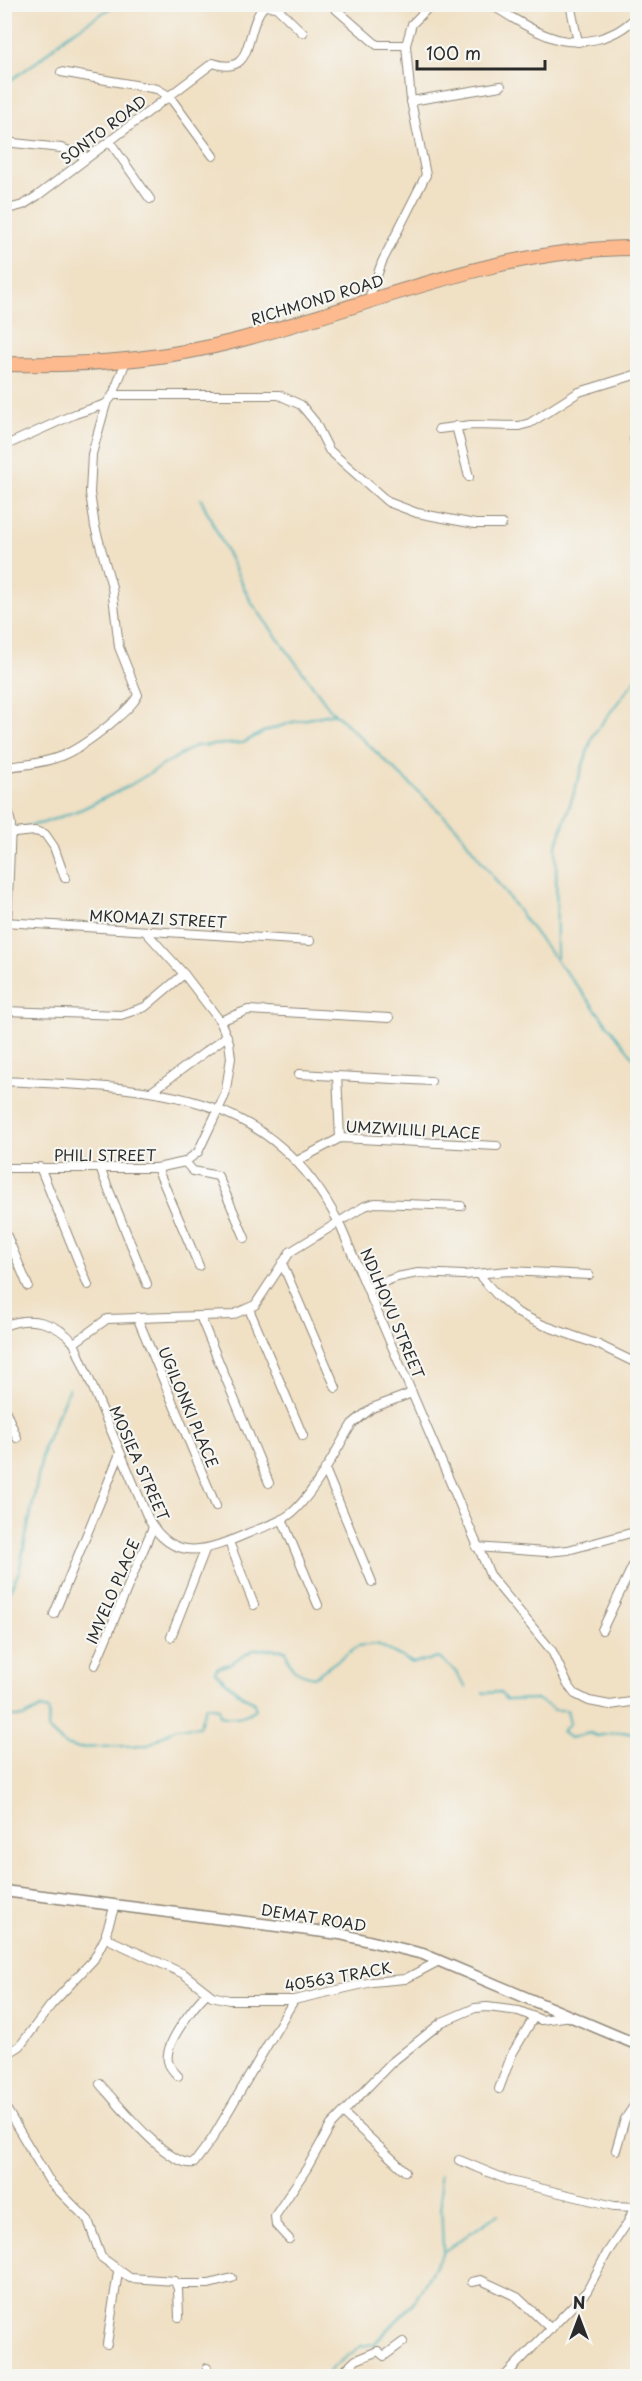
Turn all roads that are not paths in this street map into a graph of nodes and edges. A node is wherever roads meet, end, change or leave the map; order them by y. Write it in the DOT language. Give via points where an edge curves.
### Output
graph roads {
  1 [pos="330,4"];
  2 [pos="432,4"];
  3 [pos="490,4"];
  4 [pos="570,4"];
  5 [pos="638,14"];
  6 [pos="303,33"];
  7 [pos="578,42"];
  8 [pos="405,45"];
  9 [pos="61,72"];
  10 [pos="501,86"];
  11 [pos="169,96"];
  12 [pos="411,101"];
  13 [pos="4,142"];
  14 [pos="110,142"];
  15 [pos="213,156"];
  16 [pos="87,157"];
  17 [pos="150,200"];
  18 [pos="4,210"];
  19 [pos="638,248"];
  20 [pos="368,301"];
  21 [pos="126,361"];
  22 [pos="4,364"];
  23 [pos="638,374"];
  24 [pos="113,395"];
  25 [pos="106,404"];
  26 [pos="456,426"];
  27 [pos="439,429"];
  28 [pos="634,439"];
  29 [pos="4,446"];
  30 [pos="638,454"];
  31 [pos="469,477"];
  32 [pos="502,524"];
  33 [pos="4,767"];
  34 [pos="4,792"];
  35 [pos="8,834"];
  36 [pos="65,878"];
  37 [pos="6,922"];
  38 [pos="146,932"];
  39 [pos="310,941"];
  40 [pos="184,974"];
  41 [pos="4,1011"];
  42 [pos="389,1018"];
  43 [pos="220,1021"];
  44 [pos="227,1036"];
  45 [pos="299,1074"];
  46 [pos="337,1076"];
  47 [pos="4,1081"];
  48 [pos="431,1081"];
  49 [pos="151,1092"];
  50 [pos="219,1108"];
  51 [pos="340,1138"];
  52 [pos="497,1146"];
  53 [pos="297,1161"];
  54 [pos="185,1162"];
  55 [pos="40,1167"];
  56 [pos="4,1168"];
  57 [pos="100,1168"];
  58 [pos="158,1168"];
  59 [pos="461,1206"];
  60 [pos="339,1223"];
  61 [pos="4,1229"];
  62 [pos="245,1238"];
  63 [pos="282,1263"];
  64 [pos="199,1266"];
  65 [pos="479,1275"];
  66 [pos="589,1275"];
  67 [pos="147,1284"];
  68 [pos="88,1285"];
  69 [pos="28,1286"];
  70 [pos="368,1288"];
  71 [pos="249,1310"];
  72 [pos="200,1316"];
  73 [pos="138,1317"];
  74 [pos="4,1326"];
  75 [pos="74,1343"];
  76 [pos="638,1364"];
  77 [pos="336,1388"];
  78 [pos="412,1393"];
  79 [pos="4,1407"];
  80 [pos="303,1436"];
  81 [pos="17,1438"];
  82 [pos="119,1456"];
  83 [pos="324,1469"];
  84 [pos="269,1483"];
  85 [pos="216,1506"];
  86 [pos="282,1520"];
  87 [pos="153,1527"];
  88 [pos="638,1531"];
  89 [pos="229,1542"];
  90 [pos="476,1547"];
  91 [pos="206,1550"];
  92 [pos="638,1556"];
  93 [pos="372,1582"];
  94 [pos="254,1605"];
  95 [pos="318,1605"];
  96 [pos="54,1614"];
  97 [pos="602,1630"];
  98 [pos="171,1637"];
  99 [pos="95,1665"];
  100 [pos="638,1701"];
  101 [pos="4,1891"];
  102 [pos="115,1905"];
  103 [pos="106,1936"];
  104 [pos="439,1961"];
  105 [pos="207,1993"];
  106 [pos="294,2000"];
  107 [pos="573,2016"];
  108 [pos="534,2017"];
  109 [pos="638,2045"];
  110 [pos="4,2056"];
  111 [pos="178,2076"];
  112 [pos="100,2084"];
  113 [pos="499,2089"];
  114 [pos="638,2100"];
  115 [pos="4,2105"];
  116 [pos="343,2113"];
  117 [pos="616,2150"];
  118 [pos="459,2160"];
  119 [pos="405,2170"];
  120 [pos="637,2202"];
  121 [pos="289,2239"];
  122 [pos="118,2272"];
  123 [pos="232,2278"];
  124 [pos="472,2282"];
  125 [pos="177,2284"];
  126 [pos="179,2317"];
  127 [pos="551,2329"];
  128 [pos="403,2342"];
  129 [pos="107,2344"];
  130 [pos="339,2376"];
  131 [pos="505,2376"];
  1 -- 8 [label="street" via="377,45"];
  2 -- 8 [label="street" via="412,24"];
  3 -- 7 [label="street" via="548,36"];
  4 -- 7 [label="street"];
  5 -- 7 [label="street" via="615,33"];
  6 -- 11 [label="street, SONTO ROAD" via="279,9 266,5 254,20 242,59 231,66 213,63"];
  8 -- 12 [label="street"];
  9 -- 11 [label="street" via="144,85"];
  10 -- 12 [label="street"];
  11 -- 14 [label="street, SONTO ROAD"];
  11 -- 15 [label="street"];
  12 -- 20 [label="street" via="426,168 424,182 382,262"];
  13 -- 16 [label="street" via="61,148"];
  14 -- 16 [label="street, SONTO ROAD"];
  14 -- 17 [label="street"];
  16 -- 18 [label="street, SONTO ROAD" via="23,205"];
  19 -- 20 [label="highway, RICHMOND ROAD" via="525,258"];
  20 -- 21 [label="highway, RICHMOND ROAD" via="183,354"];
  21 -- 22 [label="highway, RICHMOND ROAD" via="59,366"];
  21 -- 24 [label="street"];
  23 -- 26 [label="street" via="579,392 530,423"];
  24 -- 25 [label="street"];
  24 -- 32 [label="street" via="279,395 301,405 329,450 388,502 417,513 475,524"];
  25 -- 29 [label="street"];
  25 -- 33 [label="street" via="92,454 90,493 112,587 119,647 138,695 115,720 67,755 35,765"];
  26 -- 27 [label="street"];
  26 -- 31 [label="street"];
  28 -- 30 [label="street"];
  34 -- 35 [label="street"];
  35 -- 36 [label="street" via="45,834"];
  35 -- 37 [label="street"];
  37 -- 38 [label="street, MKOMAZI STREET"];
  38 -- 39 [label="street, MKOMAZI STREET"];
  38 -- 40 [label="street"];
  40 -- 41 [label="street" via="145,1007 121,1015"];
  40 -- 43 [label="street"];
  42 -- 43 [label="street" via="248,1010"];
  43 -- 44 [label="street"];
  44 -- 49 [label="street"];
  44 -- 50 [label="street" via="231,1058"];
  45 -- 46 [label="street"];
  46 -- 48 [label="street"];
  46 -- 51 [label="street"];
  47 -- 49 [label="street, NDLHOVU STREET"];
  49 -- 50 [label="street, NDLHOVU STREET"];
  50 -- 53 [label="street, NDLHOVU STREET" via="267,1135"];
  50 -- 54 [label="street" via="198,1152"];
  51 -- 52 [label="street, UMZWILILI PLACE"];
  51 -- 53 [label="street, UMZWILILI PLACE"];
  53 -- 60 [label="street, NDLHOVU STREET" via="313,1178"];
  54 -- 58 [label="street, PHILI STREET"];
  54 -- 62 [label="street" via="193,1171 218,1176"];
  55 -- 56 [label="street, PHILI STREET"];
  55 -- 57 [label="street, PHILI STREET"];
  55 -- 68 [label="street"];
  57 -- 58 [label="street, PHILI STREET"];
  57 -- 67 [label="street"];
  58 -- 64 [label="street"];
  59 -- 60 [label="street" via="375,1203"];
  60 -- 63 [label="street" via="301,1244"];
  60 -- 70 [label="street, NDLHOVU STREET"];
  61 -- 69 [label="street"];
  63 -- 71 [label="street"];
  63 -- 77 [label="street"];
  65 -- 66 [label="street" via="509,1271"];
  65 -- 70 [label="street" via="418,1273"];
  65 -- 76 [label="street" via="518,1312"];
  70 -- 78 [label="street, NDLHOVU STREET"];
  71 -- 72 [label="street"];
  71 -- 80 [label="street"];
  72 -- 73 [label="street"];
  72 -- 84 [label="street"];
  73 -- 75 [label="street" via="102,1321"];
  73 -- 85 [label="street, UGILONKI PLACE"];
  74 -- 75 [label="street" via="38,1321 66,1333"];
  75 -- 82 [label="street, MOSIEA STREET"];
  78 -- 83 [label="street, MOSIEA STREET" via="361,1415"];
  78 -- 90 [label="street, NDLHOVU STREET"];
  79 -- 81 [label="street"];
  82 -- 87 [label="street, MOSIEA STREET"];
  82 -- 96 [label="street"];
  83 -- 86 [label="street, MOSIEA STREET" via="306,1497"];
  83 -- 93 [label="street"];
  86 -- 89 [label="street, MOSIEA STREET"];
  86 -- 95 [label="street"];
  87 -- 91 [label="street, MOSIEA STREET" via="163,1539 184,1549"];
  87 -- 99 [label="street, IMVELO PLACE"];
  88 -- 90 [label="street" via="557,1551"];
  89 -- 91 [label="street, MOSIEA STREET"];
  89 -- 94 [label="street"];
  90 -- 100 [label="street, NDLHOVU STREET" via="491,1577 552,1651 575,1694 610,1705"];
  91 -- 98 [label="street"];
  92 -- 97 [label="street"];
  101 -- 102 [label="street, DEMAT ROAD"];
  102 -- 103 [label="street"];
  102 -- 104 [label="street, DEMAT ROAD" via="340,1934"];
  103 -- 105 [label="street, 40563 TRACK" via="184,1974"];
  103 -- 110 [label="street" via="94,1959 20,2046"];
  104 -- 106 [label="street, 40563 TRACK" via="405,1979 372,1982"];
  104 -- 107 [label="street, DEMAT ROAD"];
  105 -- 106 [label="street, 40563 TRACK" via="229,2000"];
  105 -- 111 [label="street" via="188,2015 169,2048 168,2060"];
  106 -- 112 [label="street" via="194,2163 183,2163 166,2152"];
  107 -- 108 [label="street" via="551,2020"];
  107 -- 109 [label="street, DEMAT ROAD"];
  108 -- 113 [label="street" via="512,2055"];
  108 -- 116 [label="street" via="486,2007 442,2022 391,2063"];
  114 -- 117 [label="street" via="625,2119"];
  115 -- 122 [label="street" via="50,2182 88,2220 101,2257"];
  116 -- 119 [label="street"];
  116 -- 121 [label="street" via="331,2125 275,2216 276,2225"];
  118 -- 120 [label="street" via="510,2181 614,2206"];
  120 -- 127 [label="street" via="586,2291"];
  122 -- 125 [label="street" via="130,2278 171,2280"];
  122 -- 129 [label="street"];
  123 -- 125 [label="street" via="209,2284"];
  124 -- 127 [label="street" via="481,2280 517,2297"];
  125 -- 126 [label="street"];
  127 -- 131 [label="street"];
  128 -- 130 [label="street" via="384,2356 378,2351 365,2354"];
}
